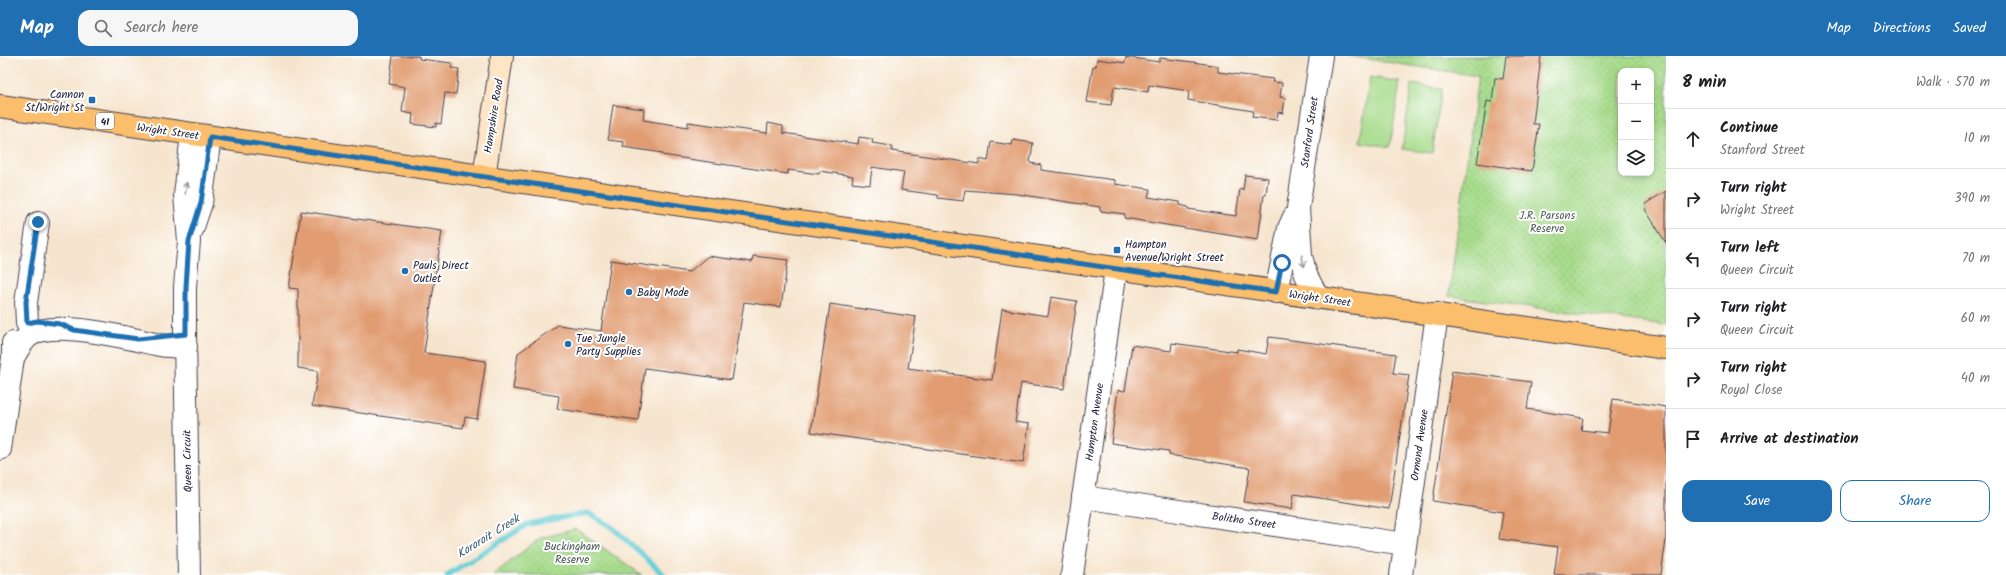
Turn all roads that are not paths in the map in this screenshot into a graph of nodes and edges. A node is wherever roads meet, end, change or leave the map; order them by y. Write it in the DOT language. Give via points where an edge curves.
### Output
graph roads {
  1 [pos="502,56"];
  2 [pos="1321,56"];
  3 [pos="0,106"];
  4 [pos="201,135"];
  5 [pos="484,177"];
  6 [pos="1298,208"];
  7 [pos="38,222"];
  8 [pos="1116,269"];
  9 [pos="1276,292"];
  10 [pos="1318,298"];
  11 [pos="1437,314"];
  12 [pos="30,328"];
  13 [pos="186,340"];
  14 [pos="1666,348"];
  15 [pos="0,449"];
  16 [pos="1083,497"];
  17 [pos="1405,544"];
  18 [pos="189,575"];
  19 [pos="1072,575"];
  20 [pos="1401,575"];
  1 -- 5 [label="street, Hampshire Road"];
  2 -- 6 [label="street, Stanford Street"];
  3 -- 4 [label="main road, Wright Street / 41"];
  4 -- 5 [label="main road, Wright Street / 41"];
  4 -- 13 [label="street, Queen Circuit" via="201,203 189,241"];
  5 -- 8 [label="main road, Wright Street / 41"];
  6 -- 9 [label="street, Stanford Street" via="1289,228"];
  6 -- 10 [label="street, Stanford Street, one-way" via="1306,275"];
  7 -- 12 [label="street" via="26,302"];
  8 -- 9 [label="main road, Wright Street / 41"];
  8 -- 16 [label="street, Hampton Avenue"];
  9 -- 10 [label="main road, Wright Street / 41"];
  10 -- 11 [label="main road, Wright Street / 41"];
  11 -- 14 [label="main road, Wright Street / 41"];
  11 -- 17 [label="street, Ormond Avenue"];
  12 -- 13 [label="street" via="74,330 138,339"];
  12 -- 15 [label="street" via="13,358"];
  13 -- 18 [label="street, Queen Circuit"];
  16 -- 17 [label="street, Bolitho Street"];
  16 -- 19 [label="street, Hampton Avenue"];
  17 -- 20 [label="street, Ormond Avenue"];
}
